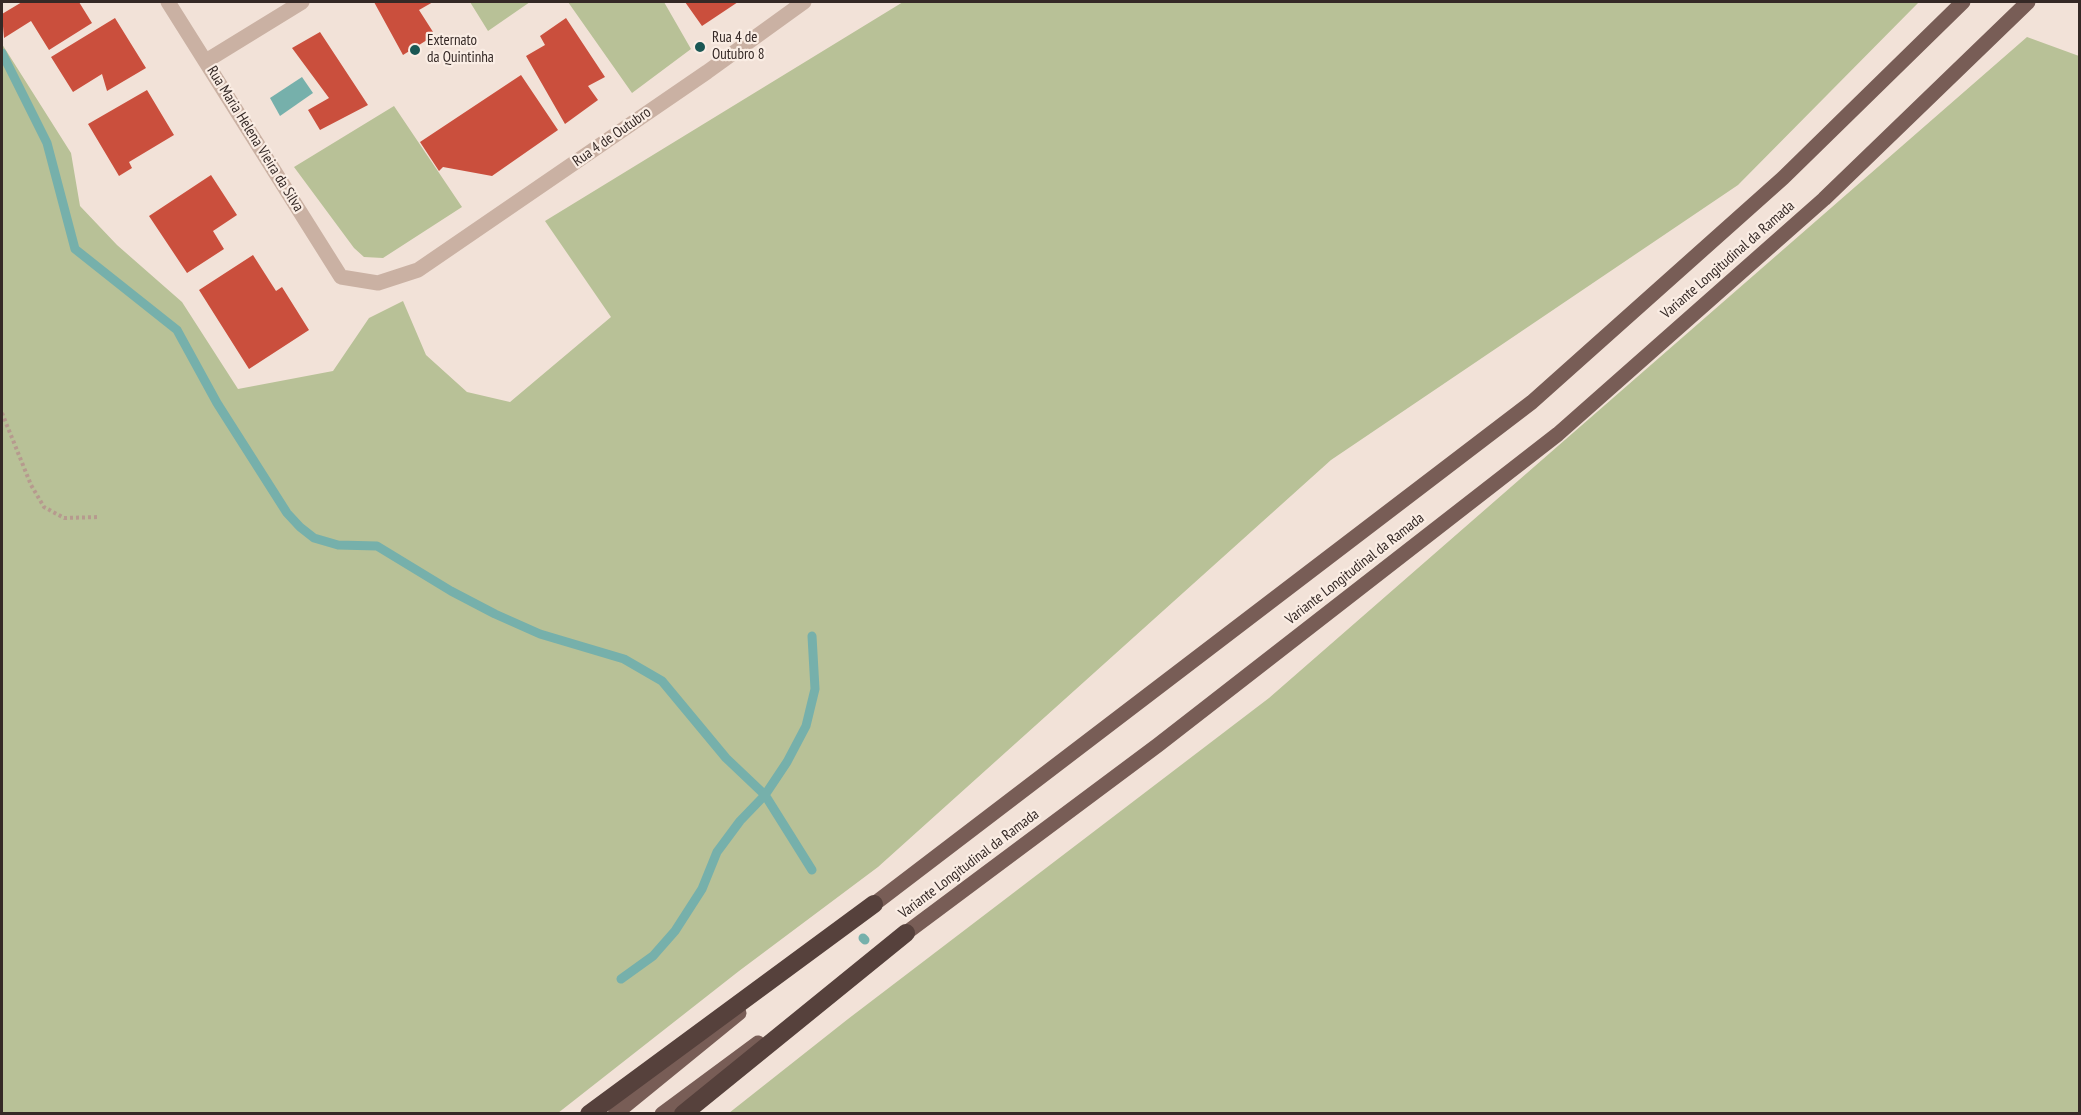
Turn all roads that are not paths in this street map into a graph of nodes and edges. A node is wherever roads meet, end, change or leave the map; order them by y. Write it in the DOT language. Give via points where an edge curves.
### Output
graph roads {
  1 [pos="168,2"];
  2 [pos="302,2"];
  3 [pos="802,2"];
  4 [pos="1963,2"];
  5 [pos="2028,2"];
  6 [pos="206,61"];
  7 [pos="342,277"];
  8 [pos="874,904"];
  9 [pos="906,933"];
  10 [pos="589,1113"];
  11 [pos="615,1113"];
  12 [pos="662,1113"];
  13 [pos="683,1113"];
  1 -- 6 [label="street, Rua Maria Helena Vieira da Silva"];
  2 -- 6 [label="street"];
  3 -- 7 [label="street, Rua 4 de Outubro" via="707,72 418,270 378,283"];
  4 -- 8 [label="main road, Variante Longitudinal da Ramada" via="1783,178 1532,402"];
  5 -- 9 [label="main road, Variante Longitudinal da Ramada" via="1824,199 1558,434 1158,745"];
  6 -- 7 [label="street, Rua Maria Helena Vieira da Silva"];
  8 -- 10 [label="highway"];
  8 -- 11 [label="main road, Variante Longitudinal da Ramada"];
  9 -- 12 [label="main road, Variante Longitudinal da Ramada"];
  9 -- 13 [label="highway"];
}
